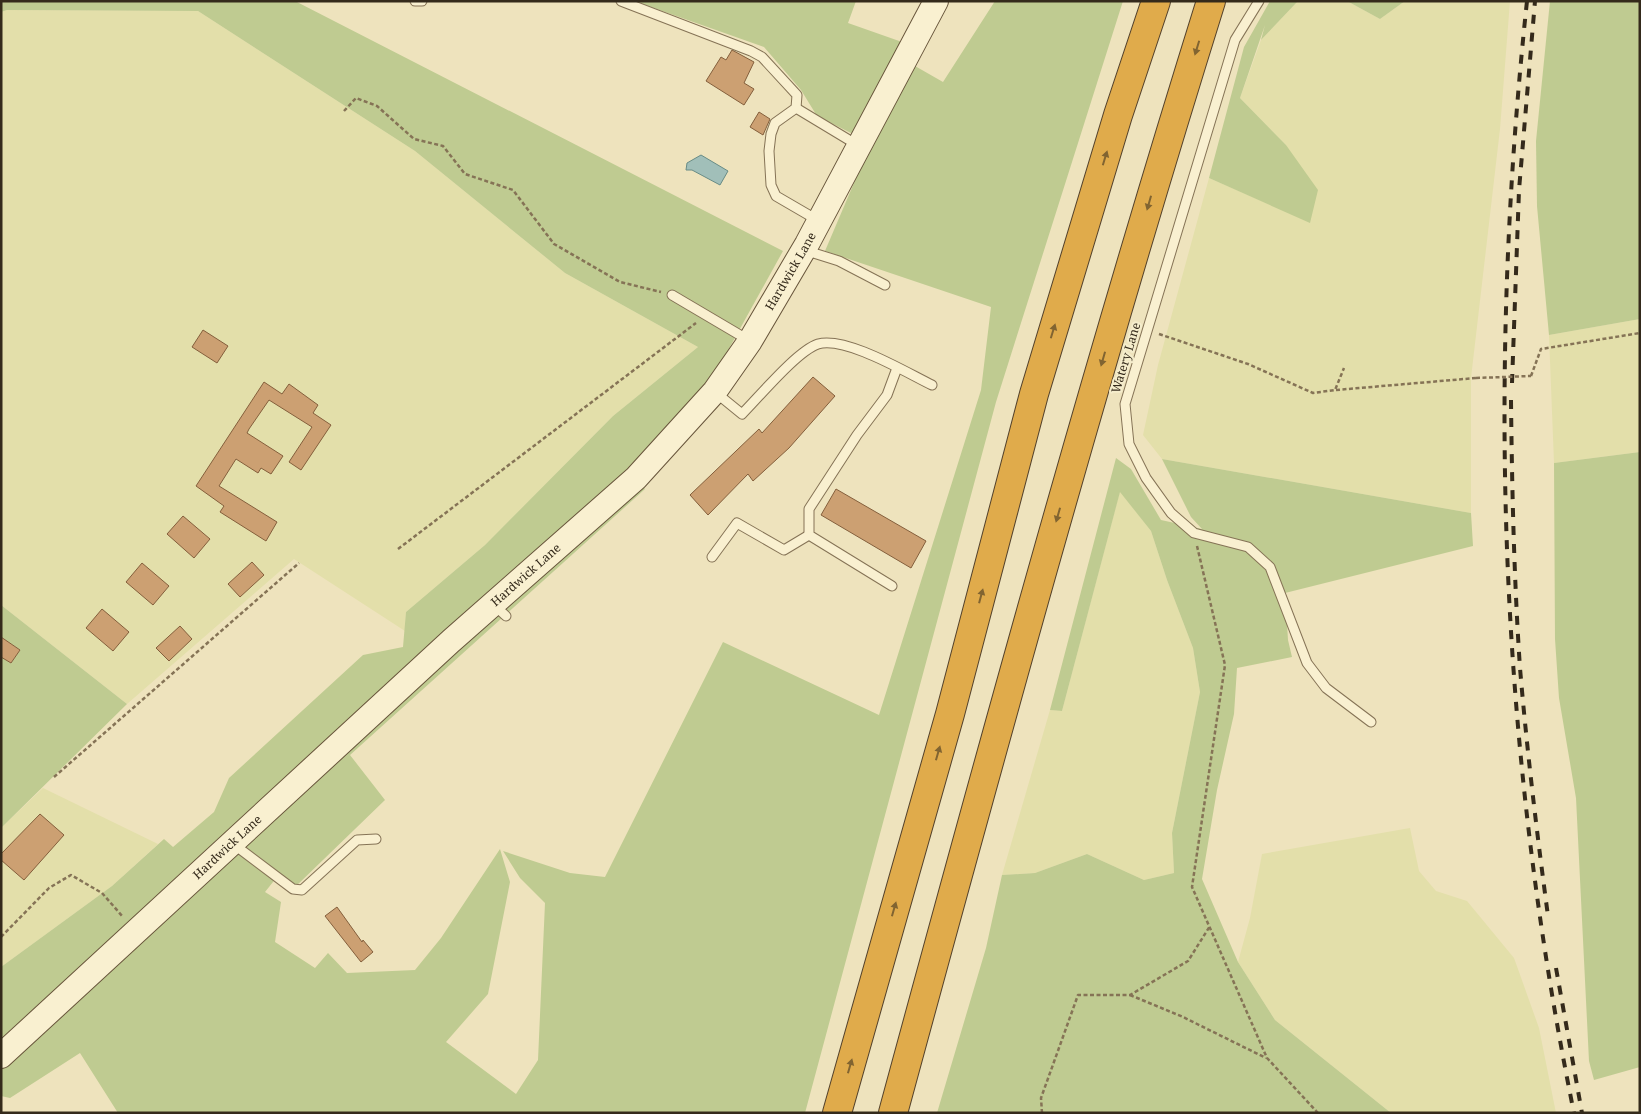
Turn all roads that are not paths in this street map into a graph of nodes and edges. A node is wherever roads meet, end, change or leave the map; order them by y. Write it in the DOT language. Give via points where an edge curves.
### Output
graph roads {
  1 [pos="414,1"];
  2 [pos="422,1"];
  3 [pos="620,1"];
  4 [pos="936,1"];
  5 [pos="1156,1"];
  6 [pos="1211,1"];
  7 [pos="1259,1"];
  8 [pos="796,108"];
  9 [pos="859,147"];
  10 [pos="820,221"];
  11 [pos="804,250"];
  12 [pos="885,285"];
  13 [pos="672,295"];
  14 [pos="750,341"];
  15 [pos="897,368"];
  16 [pos="932,385"];
  17 [pos="715,391"];
  18 [pos="809,534"];
  19 [pos="712,557"];
  20 [pos="892,586"];
  21 [pos="1371,722"];
  22 [pos="376,838"];
  23 [pos="232,843"];
  24 [pos="1,1056"];
  25 [pos="837,1113"];
  26 [pos="893,1113"];
  1 -- 2 [label="lane"];
  3 -- 8 [label="lane" via="762,57 797,95"];
  4 -- 9 [label="street, Hardwick Lane"];
  25 -- 5 [label="highway, one-way" via="950,714 1034,394"];
  6 -- 26 [label="highway, one-way" via="1002,709"];
  7 -- 21 [label="lane, Watery Lane" via="1235,40 1125,404 1129,444 1146,478 1171,513 1194,533 1248,547 1270,567 1307,663 1326,688"];
  8 -- 9 [label="lane"];
  8 -- 10 [label="lane" via="781,116 771,134 771,185 776,196"];
  9 -- 10 [label="street, Hardwick Lane"];
  10 -- 11 [label="street, Hardwick Lane"];
  11 -- 12 [label="lane" via="839,261"];
  11 -- 14 [label="street, Hardwick Lane"];
  13 -- 14 [label="lane"];
  14 -- 17 [label="street, Hardwick Lane"];
  15 -- 16 [label="lane"];
  15 -- 17 [label="lane" via="866,352 834,343 818,344 798,357 742,414"];
  15 -- 18 [label="lane" via="887,395 809,509"];
  17 -- 23 [label="street, Hardwick Lane" via="636,478 500,610"];
  18 -- 19 [label="lane" via="784,550 737,523"];
  18 -- 20 [label="lane"];
  22 -- 23 [label="lane" via="357,840 302,890 294,889"];
  23 -- 24 [label="street, Hardwick Lane"];
}
